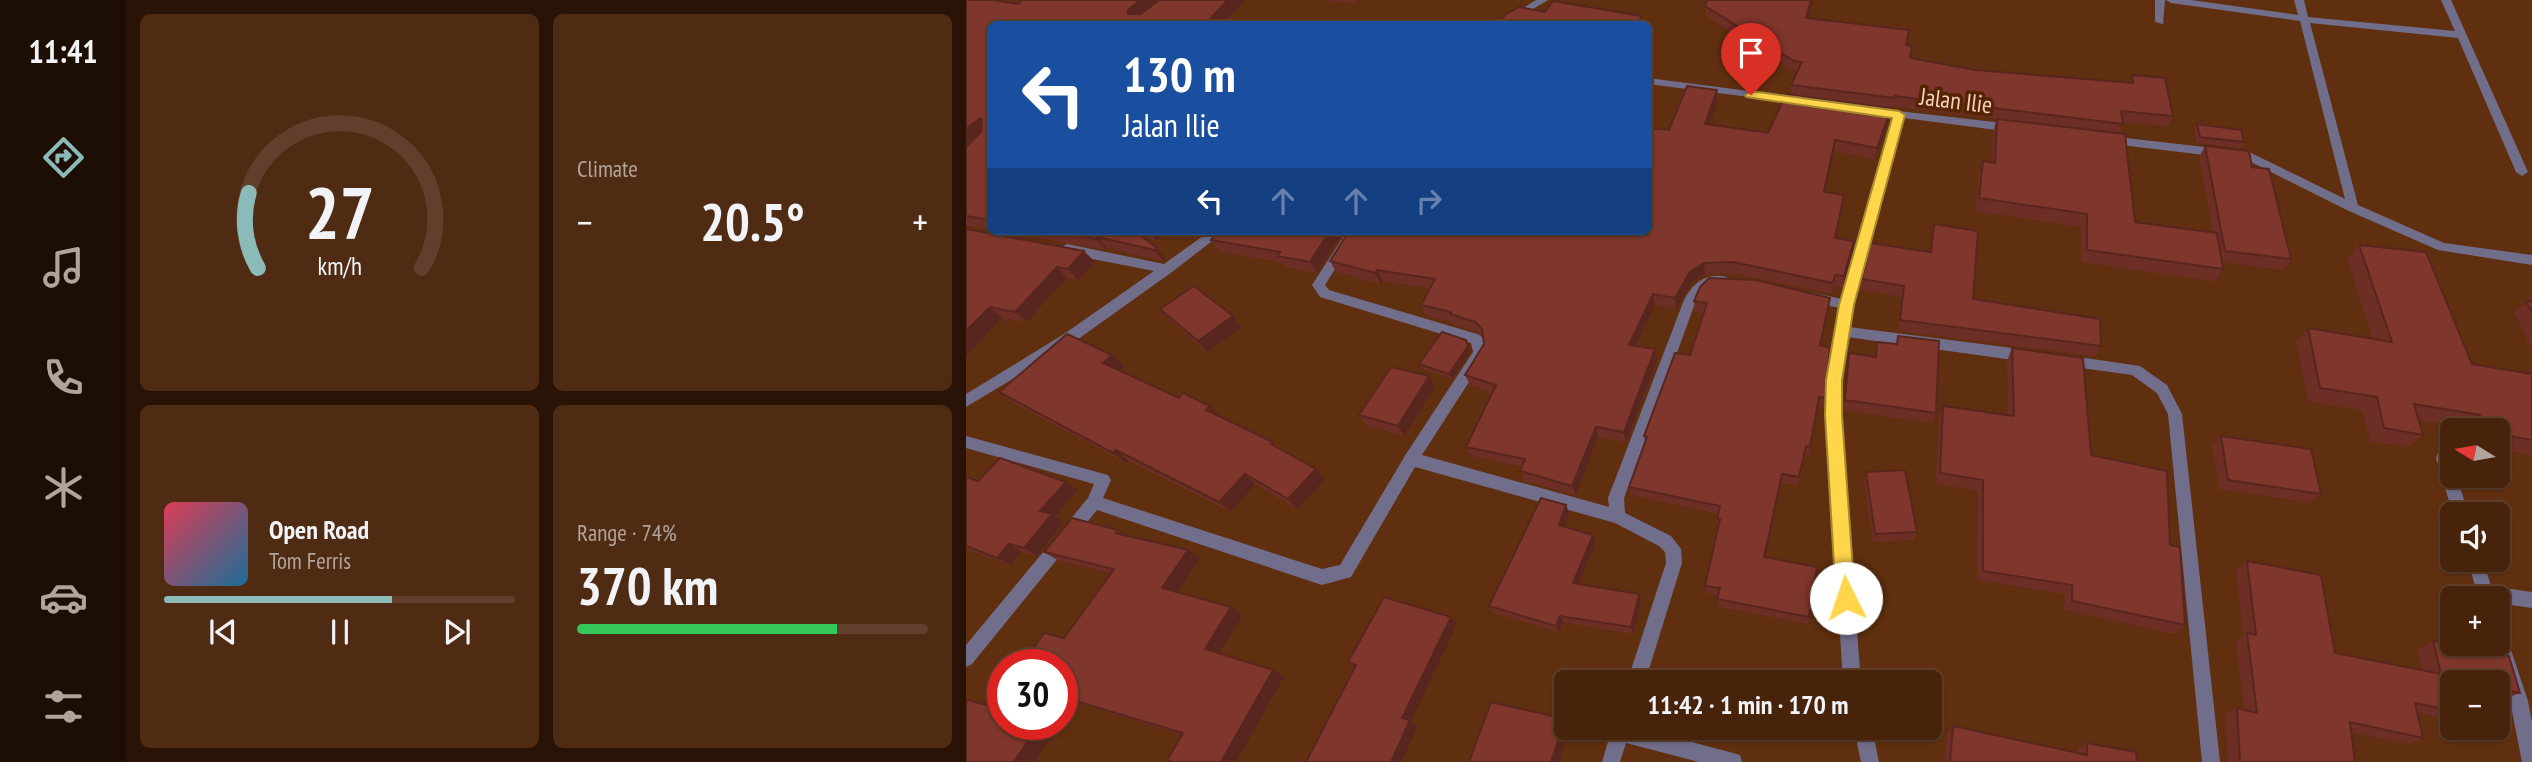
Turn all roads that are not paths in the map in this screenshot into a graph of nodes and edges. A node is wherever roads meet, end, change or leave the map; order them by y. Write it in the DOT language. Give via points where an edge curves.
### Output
graph roads {
  1 [pos="1543,0"];
  2 [pos="2160,0"];
  3 [pos="2171,0"];
  4 [pos="2299,0"];
  5 [pos="2446,0"];
  6 [pos="2303,19"];
  7 [pos="1507,21"];
  8 [pos="2160,22"];
  9 [pos="2461,35"];
  10 [pos="1652,82"];
  11 [pos="1812,103"];
  12 [pos="1864,110"];
  13 [pos="1899,115"];
  14 [pos="2020,129"];
  15 [pos="2101,139"];
  16 [pos="2522,172"];
  17 [pos="2353,208"];
  18 [pos="1214,235"];
  19 [pos="1350,235"];
  20 [pos="1057,247"];
  21 [pos="2532,260"];
  22 [pos="1168,269"];
  23 [pos="1731,281"];
  24 [pos="1796,294"];
  25 [pos="1847,305"];
  26 [pos="1842,331"];
  27 [pos="966,401"];
  28 [pos="966,442"];
  29 [pos="1411,459"];
  30 [pos="1094,502"];
  31 [pos="1618,517"];
  32 [pos="2510,598"];
  33 [pos="2532,600"];
  34 [pos="2505,656"];
  35 [pos="966,658"];
  36 [pos="1640,670"];
  37 [pos="1851,670"];
  38 [pos="1618,740"];
  39 [pos="1656,740"];
  40 [pos="1865,740"];
  41 [pos="1611,762"];
  42 [pos="1733,762"];
  43 [pos="1870,762"];
  44 [pos="2210,762"];
  45 [pos="2531,762"];
  1 -- 7 [label="street"];
  2 -- 8 [label="street"];
  3 -- 6 [label="street"];
  4 -- 6 [label="street"];
  5 -- 9 [label="street"];
  6 -- 9 [label="street"];
  6 -- 17 [label="street"];
  9 -- 16 [label="street"];
  10 -- 11 [label="street"];
  12 -- 13 [label="street, Jalan Ilie"];
  13 -- 14 [label="street, Jalan Ilie"];
  13 -- 25 [label="street"];
  15 -- 17 [label="street" via="2249,156"];
  17 -- 21 [label="street" via="2453,251"];
  18 -- 22 [label="street"];
  19 -- 29 [label="street" via="1318,285 1325,294 1477,339 1480,353"];
  20 -- 22 [label="street"];
  22 -- 27 [label="street" via="1046,353"];
  23 -- 31 [label="street" via="1703,282 1684,313 1615,498"];
  24 -- 25 [label="street"];
  25 -- 26 [label="street"];
  26 -- 37 [label="street" via="1833,415"];
  26 -- 44 [label="street" via="2135,370 2162,389 2175,414"];
  28 -- 30 [label="street" via="1097,477 1103,486"];
  29 -- 30 [label="street" via="1345,572 1322,577"];
  29 -- 31 [label="street"];
  30 -- 35 [label="street"];
  31 -- 36 [label="street" via="1674,549 1674,563"];
  32 -- 33 [label="street"];
  34 -- 45 [label="street"];
  38 -- 41 [label="street"];
  39 -- 42 [label="street"];
  40 -- 43 [label="street"];
}
